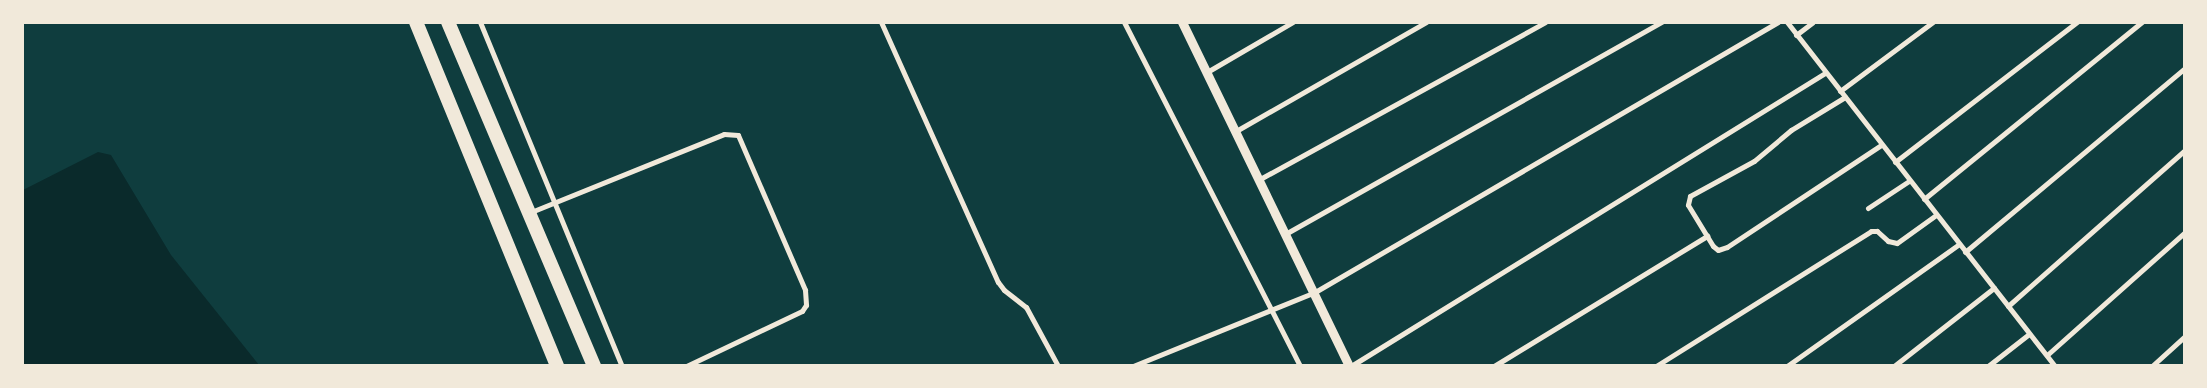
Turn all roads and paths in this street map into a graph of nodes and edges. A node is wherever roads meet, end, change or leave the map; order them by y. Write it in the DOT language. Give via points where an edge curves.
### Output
graph roads {
  1 [pos="416,22"];
  2 [pos="448,22"];
  3 [pos="480,22"];
  4 [pos="881,22"];
  5 [pos="1124,22"];
  6 [pos="1182,22"];
  7 [pos="1293,22"];
  8 [pos="1426,22"];
  9 [pos="1545,22"];
  10 [pos="1662,22"];
  11 [pos="1778,22"];
  12 [pos="1787,22"];
  13 [pos="1813,22"];
  14 [pos="1933,22"];
  15 [pos="2076,22"];
  16 [pos="2142,22"];
  17 [pos="1796,35"];
  18 [pos="2184,69"];
  19 [pos="1207,72"];
  20 [pos="1825,73"];
  21 [pos="1840,91"];
  22 [pos="1844,97"];
  23 [pos="1236,131"];
  24 [pos="1881,145"];
  25 [pos="2184,151"];
  26 [pos="1895,162"];
  27 [pos="1260,180"];
  28 [pos="1909,181"];
  29 [pos="1924,199"];
  30 [pos="555,203"];
  31 [pos="1868,208"];
  32 [pos="528,214"];
  33 [pos="1936,215"];
  34 [pos="2184,233"];
  35 [pos="1287,234"];
  36 [pos="1707,236"];
  37 [pos="1959,244"];
  38 [pos="1965,252"];
  39 [pos="1994,288"];
  40 [pos="1315,292"];
  41 [pos="2008,306"];
  42 [pos="1273,309"];
  43 [pos="2029,334"];
  44 [pos="2184,337"];
  45 [pos="2047,355"];
  46 [pos="557,366"];
  47 [pos="594,366"];
  48 [pos="622,366"];
  49 [pos="686,366"];
  50 [pos="1058,366"];
  51 [pos="1133,366"];
  52 [pos="1300,366"];
  53 [pos="1350,366"];
  54 [pos="1494,366"];
  55 [pos="1656,366"];
  56 [pos="1788,366"];
  57 [pos="1894,366"];
  58 [pos="1988,366"];
  59 [pos="2055,366"];
  60 [pos="2152,366"];
  1 -- 46 [label="highway"];
  2 -- 32 [label="highway"];
  3 -- 30 [label="street"];
  4 -- 50 [label="street" via="998,282 1026,307"];
  5 -- 42 [label="street"];
  6 -- 19 [label="street"];
  7 -- 19 [label="street"];
  8 -- 23 [label="street"];
  9 -- 27 [label="street"];
  10 -- 35 [label="street"];
  11 -- 40 [label="street"];
  12 -- 17 [label="street"];
  13 -- 17 [label="street"];
  14 -- 21 [label="street"];
  15 -- 26 [label="street"];
  16 -- 29 [label="street"];
  17 -- 20 [label="street"];
  18 -- 38 [label="street"];
  19 -- 23 [label="street"];
  20 -- 21 [label="street"];
  20 -- 53 [label="street"];
  21 -- 22 [label="street"];
  22 -- 24 [label="street"];
  22 -- 36 [label="street" via="1791,130 1754,161 1690,196 1687,203"];
  23 -- 27 [label="street"];
  24 -- 26 [label="street"];
  24 -- 36 [label="street" via="1724,249 1716,248"];
  25 -- 41 [label="street"];
  26 -- 28 [label="street"];
  27 -- 35 [label="street"];
  28 -- 29 [label="street"];
  28 -- 31 [label="street"];
  29 -- 33 [label="street"];
  30 -- 32 [label="street"];
  30 -- 48 [label="street"];
  30 -- 49 [label="street" via="724,134 738,135 805,290 806,305 802,311"];
  32 -- 47 [label="highway"];
  33 -- 37 [label="street"];
  33 -- 55 [label="street" via="1897,243 1888,241 1877,231 1870,231"];
  34 -- 45 [label="street"];
  35 -- 40 [label="street"];
  36 -- 54 [label="street"];
  37 -- 38 [label="street"];
  37 -- 56 [label="street"];
  38 -- 39 [label="street"];
  39 -- 41 [label="street"];
  39 -- 57 [label="street"];
  40 -- 42 [label="street"];
  40 -- 53 [label="street"];
  41 -- 43 [label="street"];
  42 -- 51 [label="street"];
  42 -- 52 [label="street"];
  43 -- 45 [label="street"];
  43 -- 58 [label="street"];
  44 -- 60 [label="street"];
  45 -- 59 [label="street"];
}
